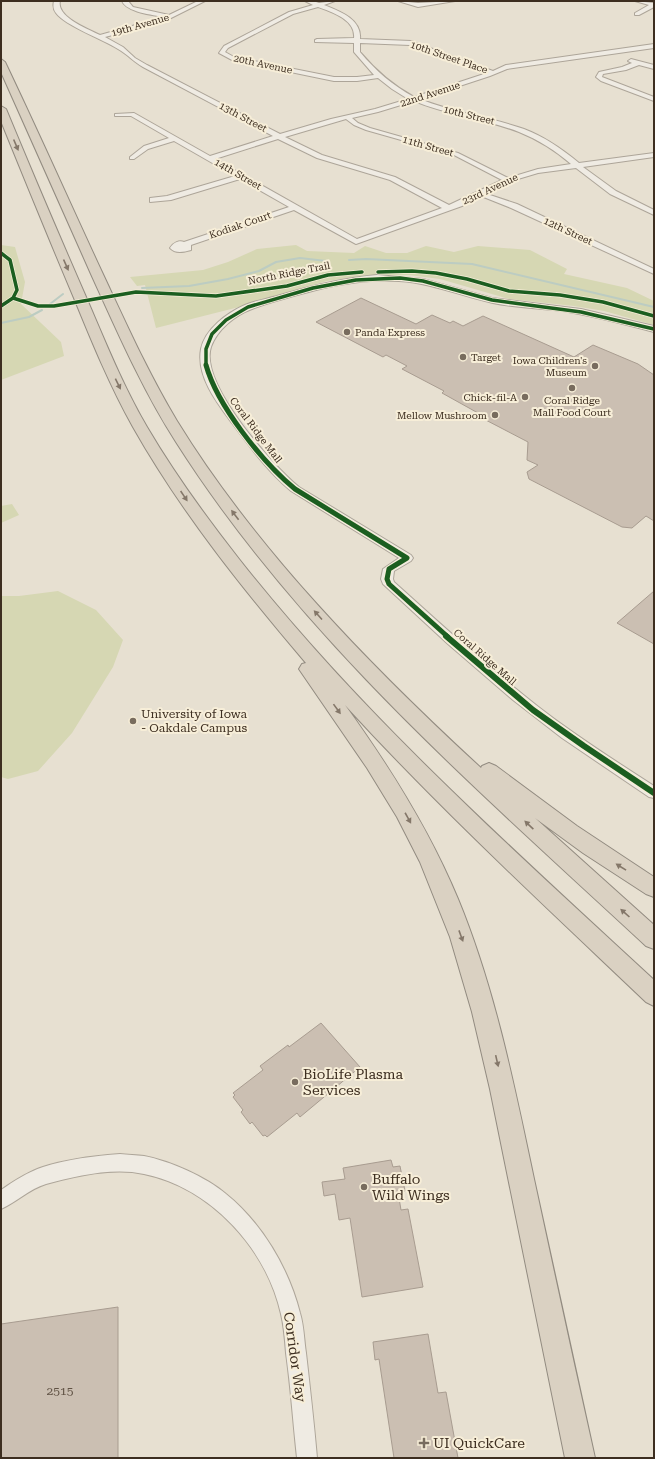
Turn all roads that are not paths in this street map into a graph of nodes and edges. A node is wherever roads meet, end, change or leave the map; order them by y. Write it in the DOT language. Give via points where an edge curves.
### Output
graph roads {
  1 [pos="57,1"];
  2 [pos="126,1"];
  3 [pos="202,1"];
  4 [pos="308,1"];
  5 [pos="332,1"];
  6 [pos="401,1"];
  7 [pos="452,1"];
  8 [pos="638,1"];
  9 [pos="317,5"];
  10 [pos="654,5"];
  11 [pos="637,14"];
  12 [pos="170,17"];
  13 [pos="99,37"];
  14 [pos="317,41"];
  15 [pos="357,41"];
  16 [pos="654,46"];
  17 [pos="611,52"];
  18 [pos="1,62"];
  19 [pos="638,63"];
  20 [pos="654,67"];
  21 [pos="493,73"];
  22 [pos="380,76"];
  23 [pos="414,99"];
  24 [pos="654,99"];
  25 [pos="1,109"];
  26 [pos="118,115"];
  27 [pos="347,117"];
  28 [pos="280,137"];
  29 [pos="175,138"];
  30 [pos="654,156"];
  31 [pos="132,158"];
  32 [pos="210,158"];
  33 [pos="579,166"];
  34 [pos="241,176"];
  35 [pos="507,180"];
  36 [pos="481,194"];
  37 [pos="152,200"];
  38 [pos="295,207"];
  39 [pos="448,208"];
  40 [pos="654,213"];
  41 [pos="356,242"];
  42 [pos="185,244"];
  43 [pos="654,272"];
  44 [pos="654,329"];
  45 [pos="233,564"];
  46 [pos="333,632"];
  47 [pos="654,793"];
  48 [pos="654,888"];
  49 [pos="654,939"];
  50 [pos="654,995"];
  51 [pos="1,1200"];
  52 [pos="307,1458"];
  53 [pos="580,1458"];
  1 -- 13 [label="street, 13th Street" via="56,9 61,16"];
  2 -- 12 [label="street" via="131,8"];
  3 -- 12 [label="street, 19th Avenue"];
  4 -- 9 [label="street, 10th Street"];
  5 -- 9 [label="street, 20th Avenue"];
  6 -- 7 [label="street" via="418,5"];
  8 -- 10 [label="street"];
  9 -- 15 [label="street, 10th Street" via="348,20 356,30"];
  9 -- 22 [label="street, 20th Avenue" via="282,16 226,47 222,53 232,58 334,79"];
  10 -- 11 [label="street"];
  12 -- 13 [label="street, 19th Avenue"];
  13 -- 28 [label="street, 13th Street" via="121,48 133,60"];
  14 -- 15 [label="street, 10th Street Place"];
  15 -- 21 [label="street, 10th Street Place" via="417,44"];
  15 -- 22 [label="street, 10th Street" via="357,52"];
  16 -- 17 [label="street, 22nd Avenue"];
  17 -- 19 [label="street"];
  17 -- 21 [label="street, 22nd Avenue" via="512,66"];
  46 -- 18 [label="highway, one-way" via="246,529 184,443 161,405 113,308"];
  19 -- 20 [label="street"];
  19 -- 24 [label="street" via="599,76 603,80"];
  21 -- 23 [label="street, 22nd Avenue"];
  22 -- 23 [label="street, 10th Street" via="393,88"];
  23 -- 27 [label="street, 22nd Avenue"];
  23 -- 33 [label="street, 10th Street" via="530,134 554,146"];
  25 -- 45 [label="highway, one-way" via="91,324 127,402 151,446"];
  26 -- 29 [label="street, 14th Street" via="132,114"];
  27 -- 28 [label="street, 22nd Avenue"];
  27 -- 35 [label="street, 11th Street" via="368,129 456,154"];
  28 -- 32 [label="street, 22nd Avenue"];
  28 -- 39 [label="street, 13th Street" via="322,158 395,180"];
  29 -- 31 [label="street" via="143,148"];
  29 -- 32 [label="street, 14th Street"];
  30 -- 33 [label="street, 23rd Avenue"];
  32 -- 34 [label="street, 14th Street"];
  33 -- 35 [label="street, 23rd Avenue" via="538,171"];
  33 -- 40 [label="street, 10th Street" via="610,191"];
  34 -- 37 [label="street" via="168,198"];
  34 -- 38 [label="street, 14th Street"];
  35 -- 36 [label="street, 23rd Avenue"];
  36 -- 39 [label="street, 23rd Avenue"];
  36 -- 43 [label="street, 12th Street" via="514,206"];
  38 -- 41 [label="street, 14th Street"];
  38 -- 42 [label="street, Kodiak Court"];
  39 -- 41 [label="street, 23rd Avenue"];
  44 -- 47 [label="street, Coral Ridge Mall" via="572,310 490,300 422,281 396,278 366,279 320,286 242,310 227,319 214,332 204,359 207,375 225,406 283,480 407,558 389,569 389,584 518,698"];
  45 -- 50 [label="highway" via="294,638 388,740"];
  45 -- 53 [label="highway, one-way" via="389,785 431,861 452,910 488,1021"];
  48 -- 46 [label="highway, one-way" via="514,792"];
  49 -- 46 [label="highway, one-way" via="449,750"];
  51 -- 52 [label="street, Corridor Way" via="44,1176 95,1165 120,1163 144,1165 170,1173 220,1200 256,1240 270,1262 291,1314"];
}
